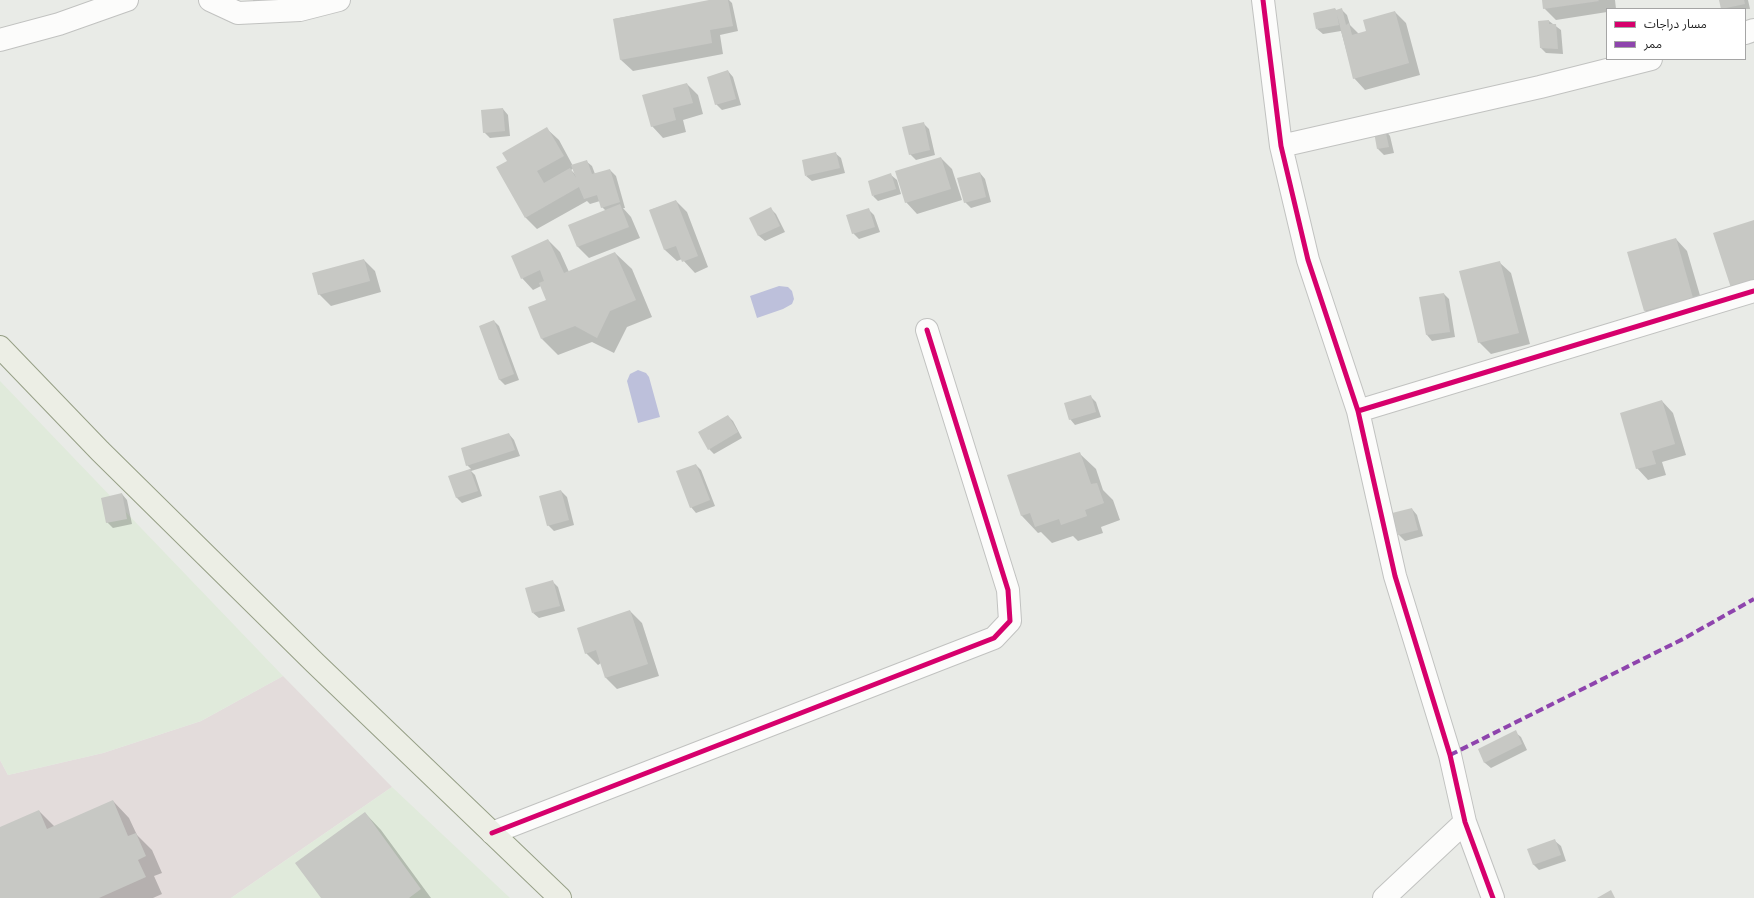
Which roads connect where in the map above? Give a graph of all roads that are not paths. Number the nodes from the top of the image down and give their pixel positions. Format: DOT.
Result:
graph roads {
  1 [pos="127,0"];
  2 [pos="210,0"];
  3 [pos="339,0"];
  4 [pos="1263,0"];
  5 [pos="0,40"];
  6 [pos="1647,60"];
  7 [pos="1281,146"];
  8 [pos="1754,291"];
  9 [pos="927,330"];
  10 [pos="0,347"];
  11 [pos="1358,410"];
  12 [pos="1465,822"];
  13 [pos="492,833"];
  14 [pos="560,898"];
  15 [pos="1384,898"];
  16 [pos="1493,898"];
  1 -- 5 [label="street"];
  2 -- 3 [label="street"];
  4 -- 7 [label="street"];
  6 -- 7 [label="street"];
  7 -- 11 [label="street"];
  8 -- 11 [label="street"];
  9 -- 13 [label="street"];
  10 -- 13 [label="main road"];
  11 -- 12 [label="street"];
  12 -- 15 [label="street"];
  12 -- 16 [label="street"];
  13 -- 14 [label="main road"];
}
